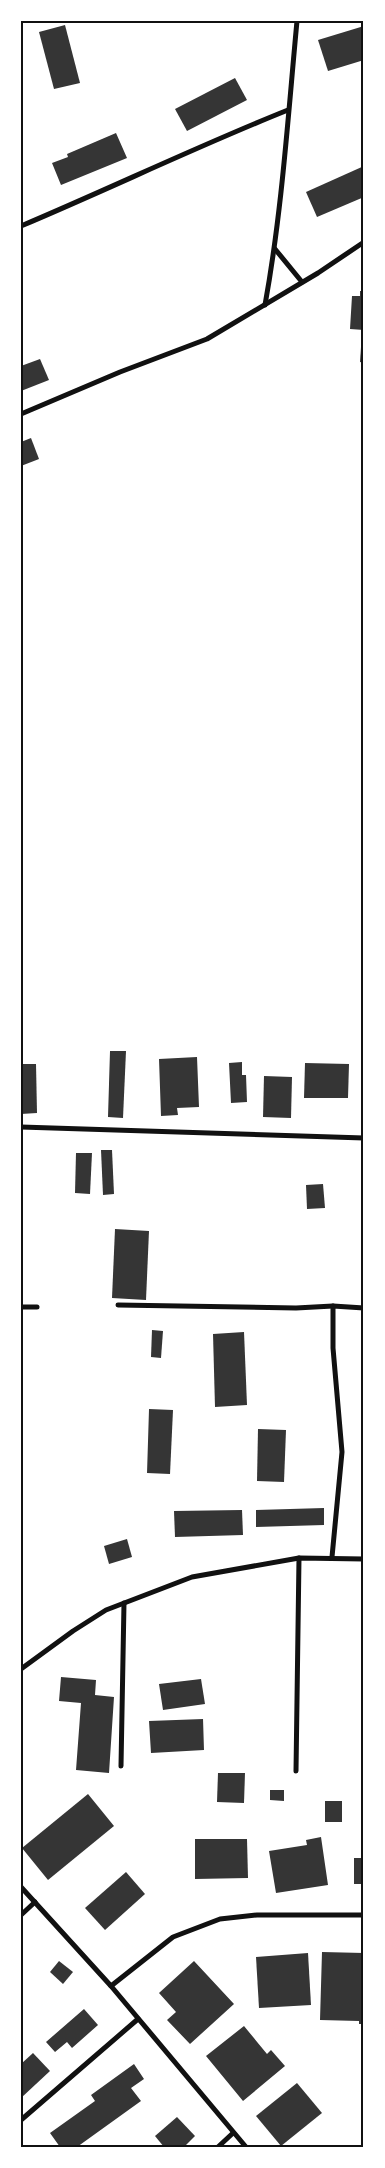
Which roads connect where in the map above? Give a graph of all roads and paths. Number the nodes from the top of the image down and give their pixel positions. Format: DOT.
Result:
graph roads {
  1 [pos="297,21"];
  2 [pos="288,110"];
  3 [pos="21,226"];
  4 [pos="364,242"];
  5 [pos="275,249"];
  6 [pos="302,282"];
  7 [pos="265,305"];
  8 [pos="21,414"];
  9 [pos="21,1127"];
  10 [pos="364,1138"];
  11 [pos="118,1304"];
  12 [pos="333,1306"];
  13 [pos="21,1307"];
  14 [pos="37,1307"];
  15 [pos="364,1308"];
  16 [pos="332,1557"];
  17 [pos="299,1558"];
  18 [pos="364,1559"];
  19 [pos="124,1603"];
  20 [pos="21,1669"];
  21 [pos="121,1766"];
  22 [pos="296,1771"];
  23 [pos="21,1887"];
  24 [pos="35,1902"];
  25 [pos="21,1915"];
  26 [pos="364,1915"];
  27 [pos="111,1986"];
  28 [pos="138,2019"];
  29 [pos="21,2120"];
  30 [pos="233,2133"];
  31 [pos="218,2147"];
  32 [pos="246,2147"];
  1 -- 2 [label="street"];
  2 -- 3 [label="street"];
  2 -- 5 [label="street"];
  4 -- 6 [label="street"];
  5 -- 6 [label="street"];
  5 -- 7 [label="street"];
  6 -- 7 [label="street"];
  7 -- 8 [label="street"];
  9 -- 10 [label="street"];
  11 -- 12 [label="street"];
  12 -- 15 [label="street"];
  12 -- 16 [label="street"];
  13 -- 14 [label="street"];
  16 -- 17 [label="street"];
  16 -- 18 [label="street"];
  17 -- 19 [label="street"];
  17 -- 22 [label="street"];
  19 -- 20 [label="street"];
  19 -- 21 [label="street"];
  23 -- 24 [label="street"];
  24 -- 25 [label="street"];
  24 -- 27 [label="street"];
  26 -- 27 [label="street"];
  27 -- 28 [label="street"];
  28 -- 29 [label="street"];
  28 -- 30 [label="street"];
  30 -- 31 [label="street"];
  30 -- 32 [label="street"];
}
